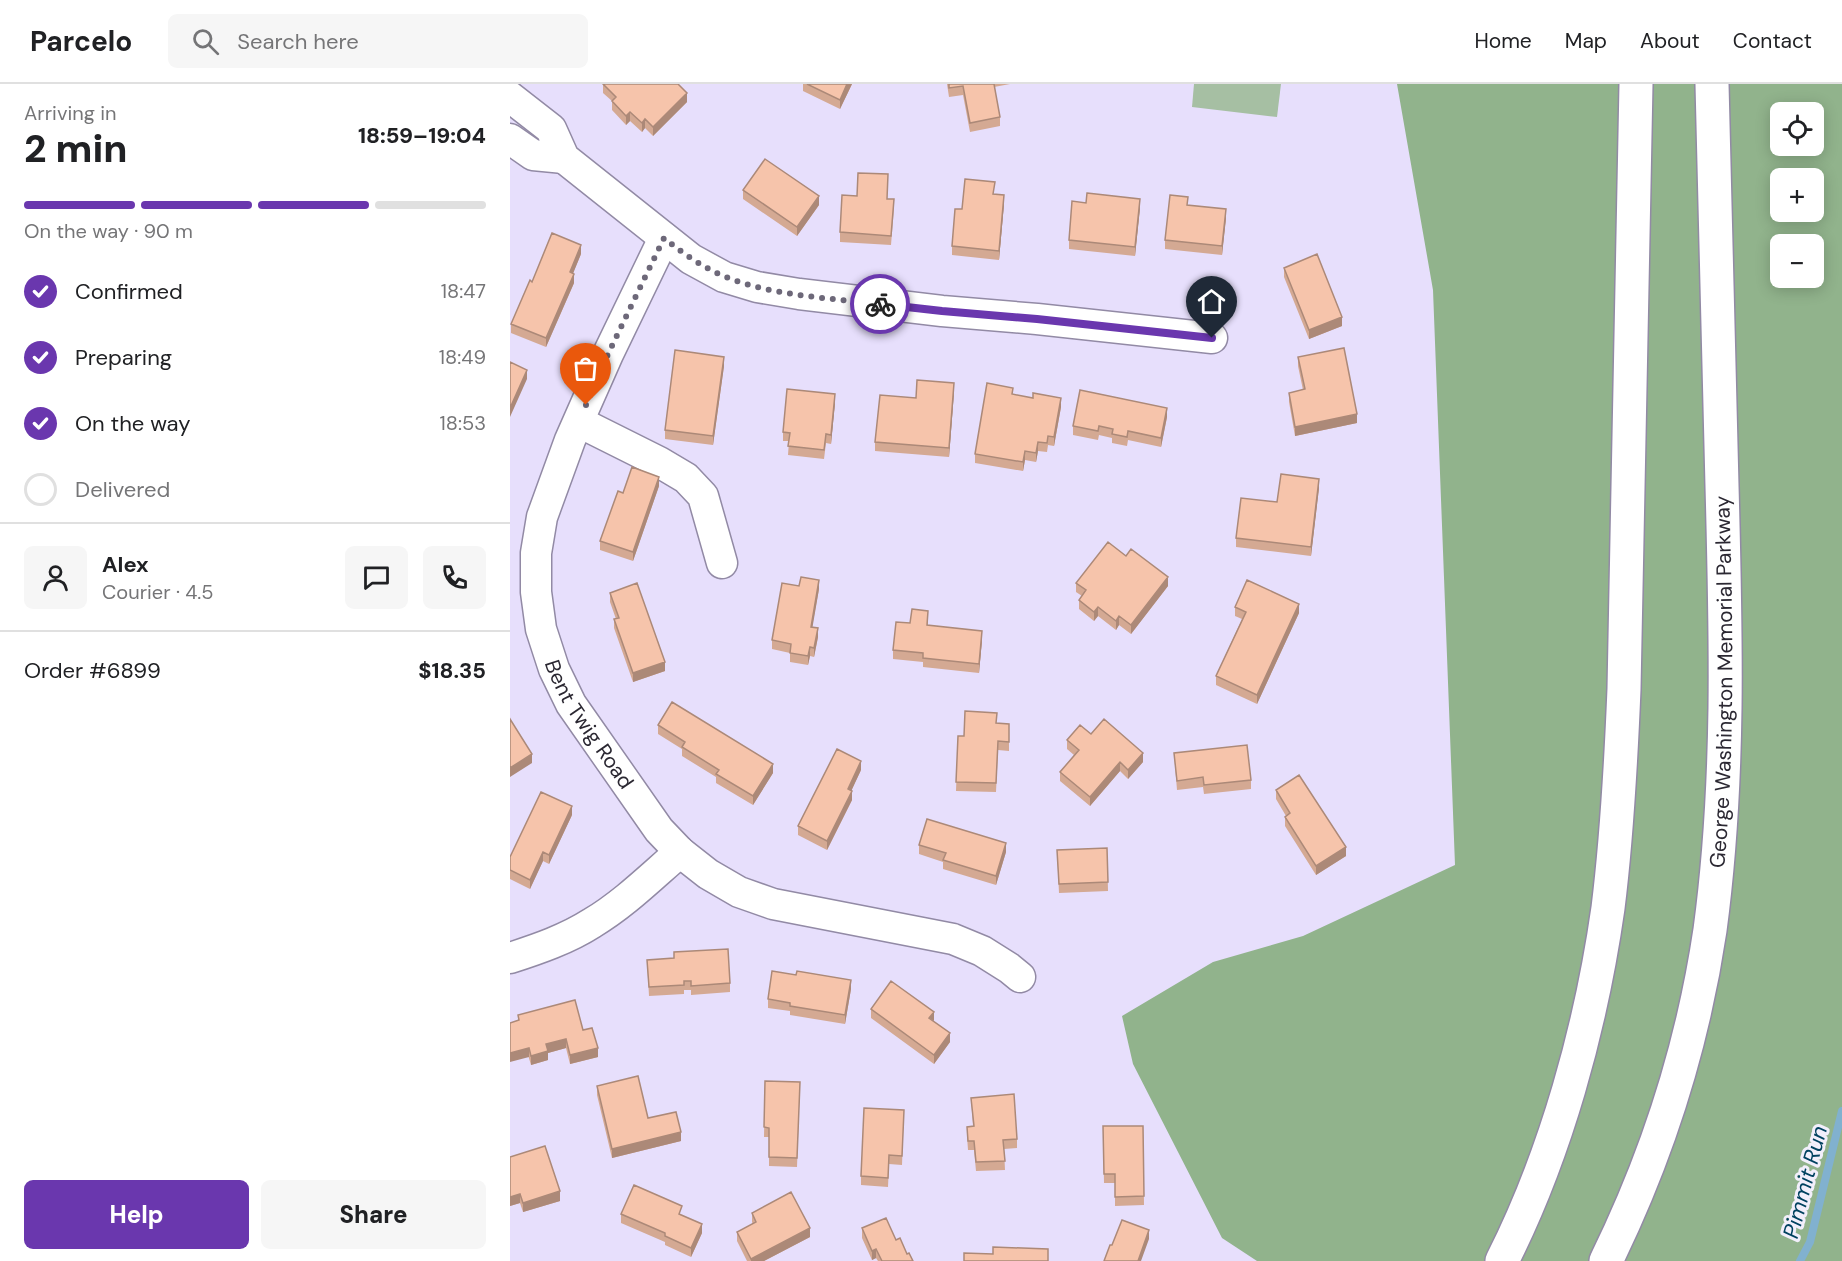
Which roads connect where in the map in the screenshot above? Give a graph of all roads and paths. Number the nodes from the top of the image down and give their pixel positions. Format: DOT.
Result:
graph roads {
  1 [pos="1636,84"];
  2 [pos="1712,84"];
  3 [pos="510,97"];
  4 [pos="510,139"];
  5 [pos="564,158"];
  6 [pos="664,238"];
  7 [pos="1212,338"];
  8 [pos="579,422"];
  9 [pos="722,563"];
  10 [pos="680,852"];
  11 [pos="510,958"];
  12 [pos="1020,977"];
  13 [pos="1502,1261"];
  14 [pos="1606,1261"];
  1 -- 13 [label="highway"];
  2 -- 14 [label="highway, George Washington Memorial Parkway"];
  3 -- 5 [label="street"];
  4 -- 5 [label="street"];
  5 -- 6 [label="street"];
  6 -- 7 [label="street"];
  6 -- 8 [label="street, Bent Twig Road"];
  8 -- 9 [label="street"];
  8 -- 10 [label="street, Bent Twig Road"];
  10 -- 11 [label="street"];
  10 -- 12 [label="street, Bent Twig Road"];
}
